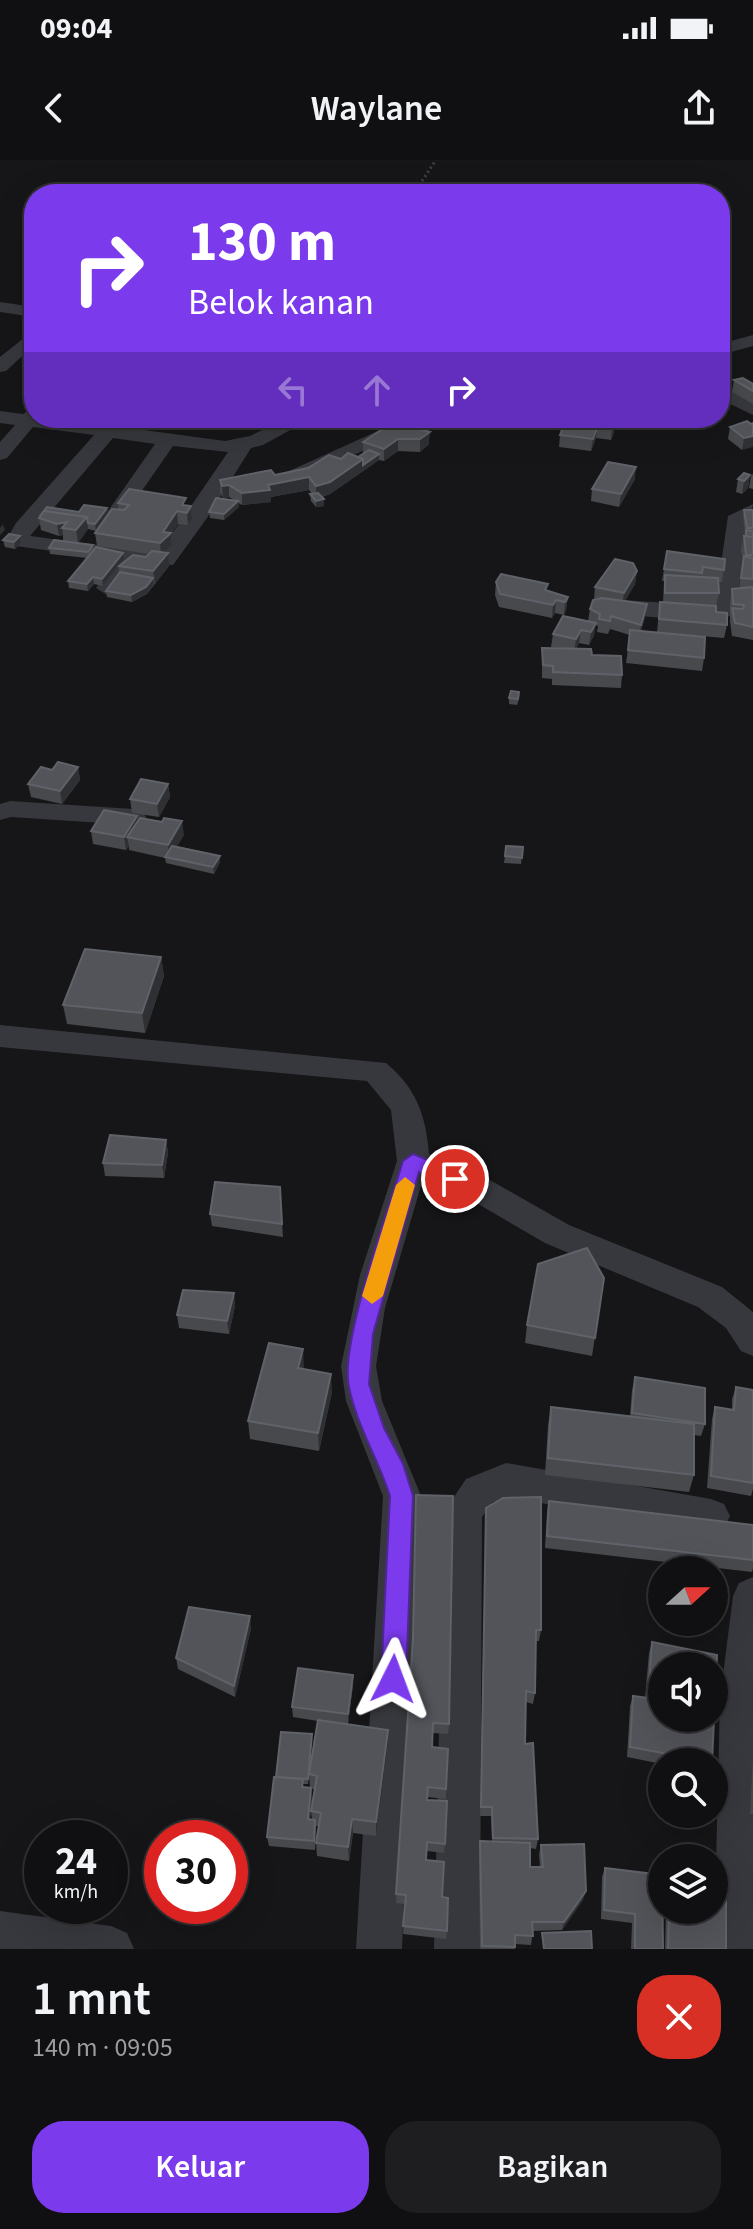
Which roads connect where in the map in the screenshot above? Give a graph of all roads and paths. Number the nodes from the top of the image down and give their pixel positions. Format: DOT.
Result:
graph roads {
  1 [pos="436,160"];
  2 [pos="422,181"];
  3 [pos="0,307"];
  4 [pos="24,311"];
  5 [pos="753,340"];
  6 [pos="24,344"];
  7 [pos="730,347"];
  8 [pos="0,367"];
  9 [pos="753,383"];
  10 [pos="730,389"];
  11 [pos="730,401"];
  12 [pos="0,417"];
  13 [pos="24,417"];
  14 [pos="750,419"];
  15 [pos="24,426"];
  16 [pos="111,428"];
  17 [pos="126,428"];
  18 [pos="281,428"];
  19 [pos="399,428"];
  20 [pos="168,439"];
  21 [pos="242,446"];
  22 [pos="0,454"];
  23 [pos="280,475"];
  24 [pos="250,479"];
  25 [pos="219,483"];
  26 [pos="753,510"];
  27 [pos="91,548"];
  28 [pos="131,555"];
  29 [pos="107,588"];
  30 [pos="593,605"];
  31 [pos="3,808"];
  32 [pos="133,817"];
  33 [pos="0,1036"];
  34 [pos="413,1161"];
  35 [pos="753,1341"];
  36 [pos="711,1516"];
  37 [pos="753,1596"];
  38 [pos="0,1933"];
  39 [pos="111,1949"];
  40 [pos="379,1949"];
  41 [pos="457,1949"];
  42 [pos="737,1949"];
  1 -- 2 [label="path"];
  3 -- 4 [label="street"];
  5 -- 7 [label="street"];
  6 -- 8 [label="street"];
  9 -- 10 [label="street"];
  11 -- 14 [label="street"];
  12 -- 13 [label="street"];
  15 -- 22 [label="street"];
  16 -- 27 [label="street"];
  17 -- 20 [label="street"];
  18 -- 21 [label="street"];
  19 -- 23 [label="street"];
  20 -- 21 [label="street"];
  20 -- 27 [label="street"];
  21 -- 25 [label="street"];
  24 -- 25 [label="street"];
  25 -- 28 [label="street"];
  26 -- 30 [label="street"];
  27 -- 28 [label="street"];
  28 -- 29 [label="street"];
  31 -- 32 [label="street"];
  33 -- 34 [label="street"];
  34 -- 35 [label="street"];
  34 -- 40 [label="street"];
  36 -- 41 [label="street"];
  37 -- 42 [label="street"];
  38 -- 39 [label="street"];
}
